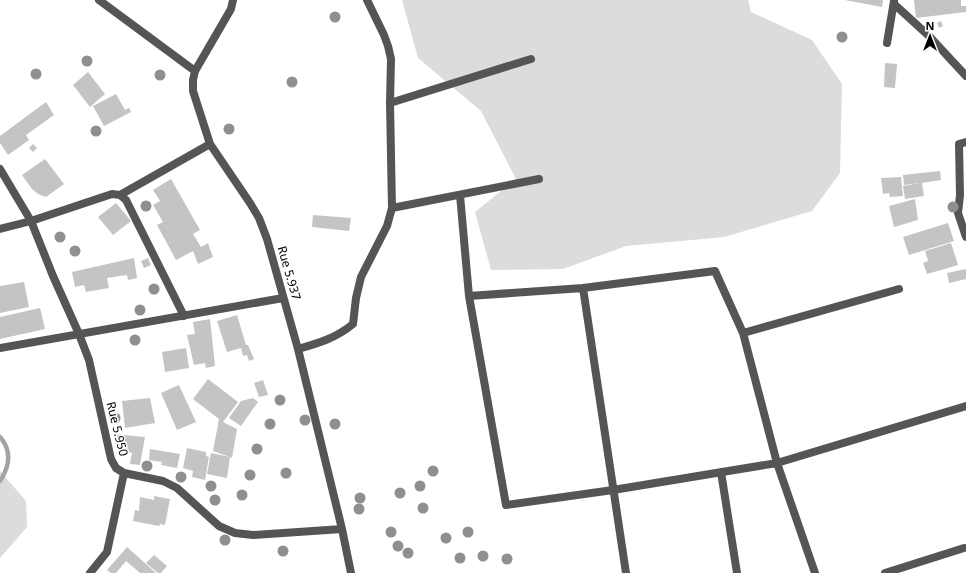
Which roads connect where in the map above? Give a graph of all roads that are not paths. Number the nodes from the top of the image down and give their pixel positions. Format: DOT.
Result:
graph roads {
  1 [pos="99,0"];
  2 [pos="233,0"];
  3 [pos="366,0"];
  4 [pos="894,2"];
  5 [pos="887,43"];
  6 [pos="530,59"];
  7 [pos="195,71"];
  8 [pos="966,76"];
  9 [pos="390,103"];
  10 [pos="966,142"];
  11 [pos="210,144"];
  12 [pos="0,169"];
  13 [pos="539,179"];
  14 [pos="120,195"];
  15 [pos="460,195"];
  16 [pos="392,208"];
  17 [pos="31,220"];
  18 [pos="0,229"];
  19 [pos="966,237"];
  20 [pos="583,288"];
  21 [pos="899,289"];
  22 [pos="469,296"];
  23 [pos="283,298"];
  24 [pos="184,316"];
  25 [pos="743,332"];
  26 [pos="79,334"];
  27 [pos="0,348"];
  28 [pos="298,349"];
  29 [pos="966,406"];
  30 [pos="777,463"];
  31 [pos="721,472"];
  32 [pos="124,473"];
  33 [pos="613,490"];
  34 [pos="342,530"];
  35 [pos="964,548"];
  36 [pos="90,573"];
  37 [pos="351,573"];
  38 [pos="626,573"];
  39 [pos="738,573"];
  40 [pos="815,573"];
  41 [pos="885,573"];
  1 -- 7 [label="street"];
  2 -- 7 [label="street, Rue 5.937"];
  3 -- 9 [label="street"];
  4 -- 5 [label="street"];
  4 -- 8 [label="street"];
  6 -- 9 [label="street"];
  7 -- 11 [label="street, Rue 5.937"];
  9 -- 16 [label="street"];
  10 -- 19 [label="street"];
  11 -- 14 [label="street"];
  11 -- 23 [label="street, Rue 5.937"];
  12 -- 17 [label="street, Rue 5.950"];
  13 -- 15 [label="street"];
  14 -- 17 [label="street"];
  14 -- 24 [label="street"];
  15 -- 16 [label="street"];
  15 -- 22 [label="street"];
  16 -- 28 [label="street"];
  17 -- 18 [label="street"];
  17 -- 26 [label="street, Rue 5.950"];
  20 -- 22 [label="street"];
  20 -- 25 [label="street"];
  20 -- 33 [label="street"];
  21 -- 25 [label="street"];
  22 -- 33 [label="street"];
  23 -- 24 [label="street"];
  23 -- 28 [label="street, Rue 5.937"];
  24 -- 26 [label="street"];
  25 -- 30 [label="street"];
  26 -- 27 [label="street"];
  26 -- 32 [label="street, Rue 5.950"];
  28 -- 34 [label="street, Rue 5.937"];
  29 -- 30 [label="street"];
  30 -- 31 [label="street"];
  30 -- 40 [label="street"];
  31 -- 33 [label="street"];
  31 -- 39 [label="street"];
  32 -- 34 [label="street, Rue 5.950"];
  32 -- 36 [label="street"];
  33 -- 38 [label="street"];
  34 -- 37 [label="street, Rue 5.937"];
  35 -- 41 [label="street"];
}
